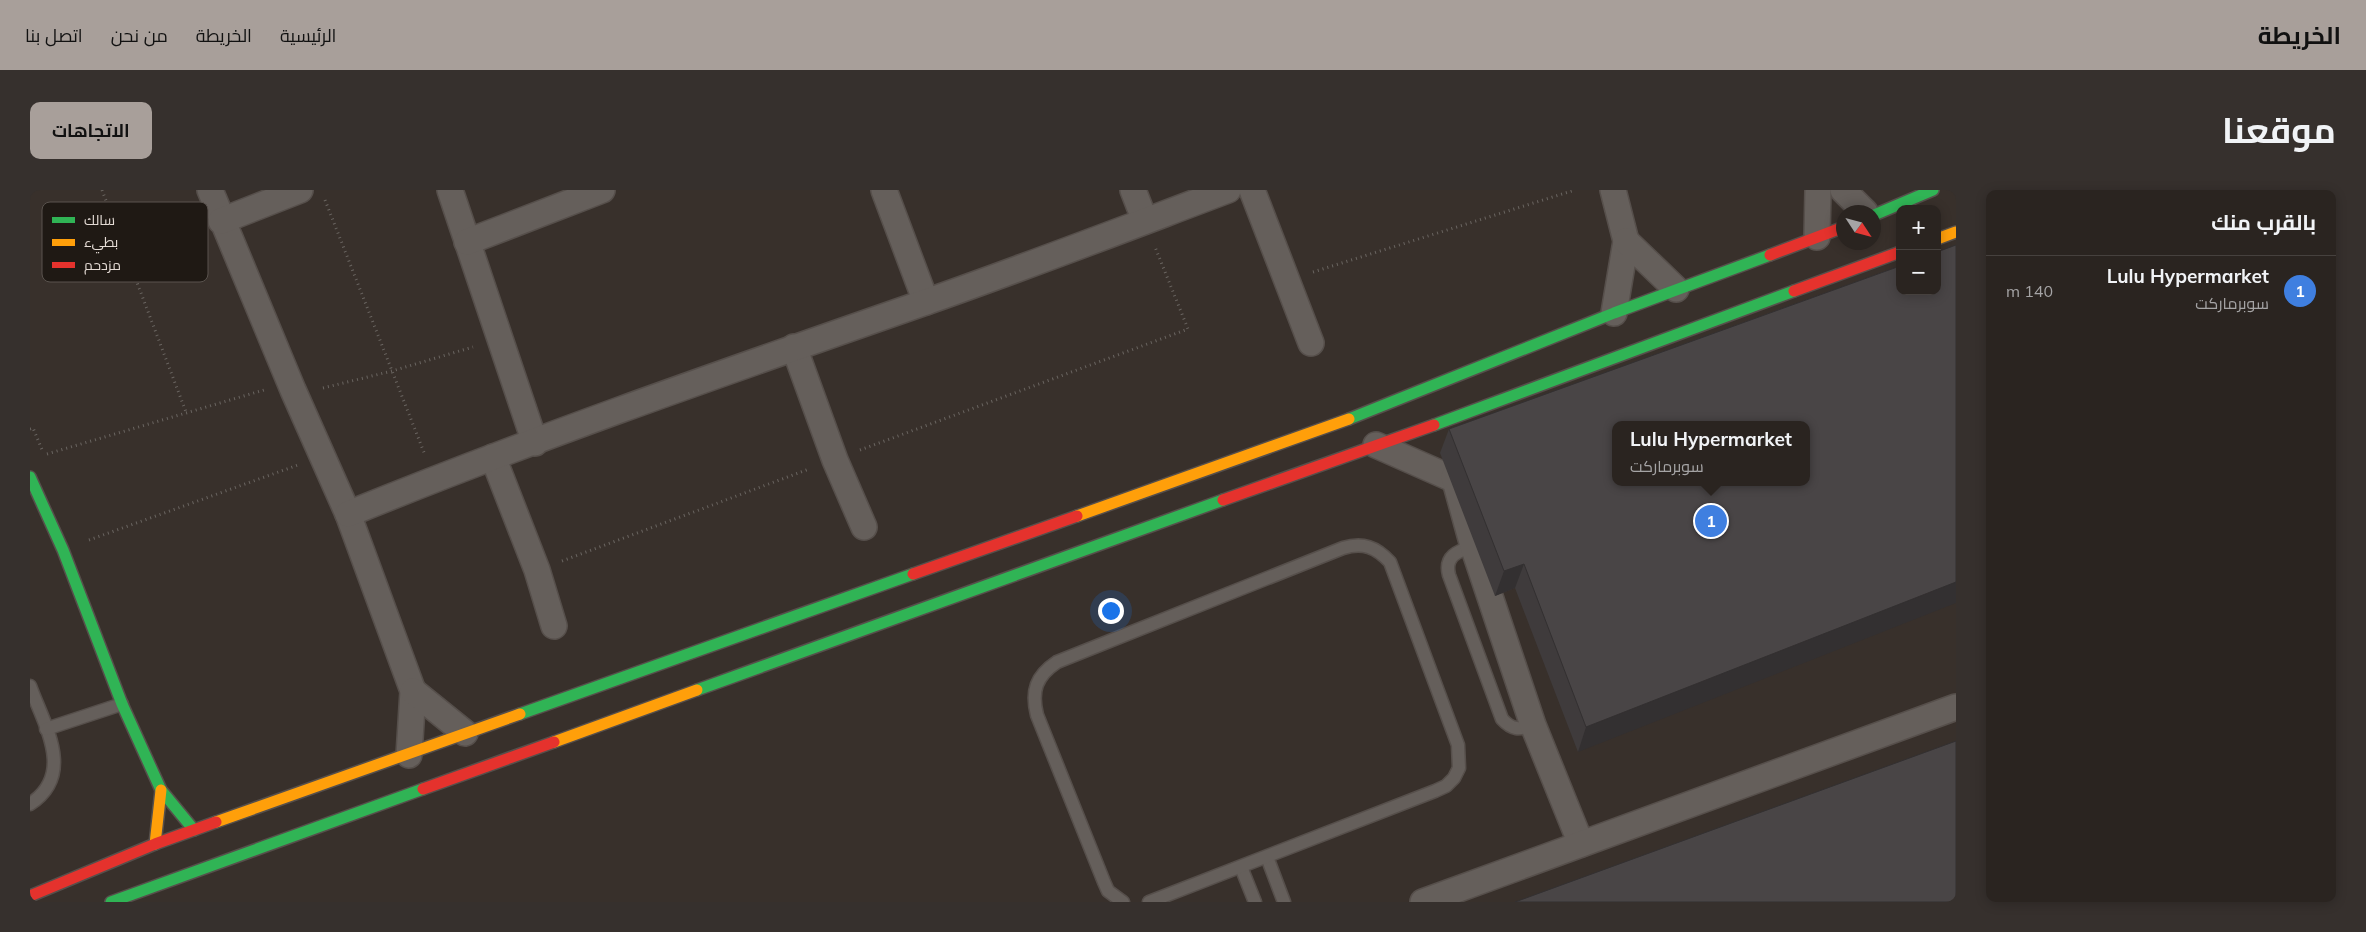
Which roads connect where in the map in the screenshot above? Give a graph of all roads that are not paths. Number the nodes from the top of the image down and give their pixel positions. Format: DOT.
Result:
graph roads {
  1 [pos="210,190"];
  2 [pos="300,190"];
  3 [pos="450,190"];
  4 [pos="602,190"];
  5 [pos="884,190"];
  6 [pos="1133,190"];
  7 [pos="1228,190"];
  8 [pos="1252,190"];
  9 [pos="1613,190"];
  10 [pos="1818,190"];
  11 [pos="1843,190"];
  12 [pos="1933,190"];
  13 [pos="1858,205"];
  14 [pos="1881,211"];
  15 [pos="221,221"];
  16 [pos="1145,221"];
  17 [pos="1836,229"];
  18 [pos="1956,232"];
  19 [pos="1817,237"];
  20 [pos="1941,238"];
  21 [pos="1626,241"];
  22 [pos="467,242"];
  23 [pos="1896,253"];
  24 [pos="1676,289"];
  25 [pos="926,302"];
  26 [pos="1614,313"];
  27 [pos="1311,343"];
  28 [pos="794,347"];
  29 [pos="1482,409"];
  30 [pos="1474,432"];
  31 [pos="535,442"];
  32 [pos="1376,445"];
  33 [pos="1464,456"];
  34 [pos="493,457"];
  35 [pos="30,477"];
  36 [pos="1453,479"];
  37 [pos="348,514"];
  38 [pos="864,527"];
  39 [pos="554,626"];
  40 [pos="30,686"];
  41 [pos="412,691"];
  42 [pos="122,704"];
  43 [pos="1956,707"];
  44 [pos="46,730"];
  45 [pos="465,733"];
  46 [pos="409,755"];
  47 [pos="161,790"];
  48 [pos="30,804"];
  49 [pos="194,830"];
  50 [pos="155,844"];
  51 [pos="1581,844"];
  52 [pos="1267,857"];
  53 [pos="1241,867"];
  54 [pos="30,896"];
  55 [pos="111,902"];
  56 [pos="1123,902"];
  57 [pos="1149,902"];
  58 [pos="1255,902"];
  59 [pos="1284,902"];
  60 [pos="1423,902"];
  1 -- 15 [label="street"];
  2 -- 15 [label="street"];
  3 -- 22 [label="street"];
  4 -- 22 [label="street"];
  5 -- 25 [label="street"];
  6 -- 16 [label="street"];
  7 -- 16 [label="street"];
  8 -- 27 [label="street"];
  9 -- 21 [label="street"];
  10 -- 19 [label="street"];
  11 -- 13 [label="street"];
  12 -- 14 [label="street"];
  15 -- 37 [label="street"];
  16 -- 25 [label="street"];
  17 -- 19 [label="street"];
  18 -- 20 [label="street"];
  19 -- 24 [label="street"];
  21 -- 24 [label="street"];
  21 -- 26 [label="street"];
  22 -- 31 [label="street"];
  23 -- 29 [label="street"];
  24 -- 26 [label="street"];
  25 -- 28 [label="street"];
  26 -- 45 [label="street"];
  28 -- 31 [label="street"];
  28 -- 38 [label="street"];
  29 -- 30 [label="street"];
  29 -- 32 [label="street"];
  31 -- 34 [label="street"];
  32 -- 36 [label="street"];
  32 -- 55 [label="street"];
  33 -- 36 [label="street"];
  34 -- 37 [label="street"];
  34 -- 39 [label="street"];
  35 -- 42 [label="street"];
  36 -- 51 [label="street"];
  37 -- 41 [label="street"];
  40 -- 44 [label="lane"];
  41 -- 45 [label="street"];
  41 -- 46 [label="street"];
  42 -- 44 [label="lane"];
  42 -- 47 [label="street"];
  43 -- 51 [label="street"];
  44 -- 48 [label="lane"];
  45 -- 46 [label="street"];
  46 -- 49 [label="street"];
  47 -- 49 [label="street"];
  47 -- 50 [label="street"];
  49 -- 50 [label="street"];
  50 -- 54 [label="street"];
  51 -- 60 [label="street"];
  52 -- 53 [label="lane"];
  52 -- 56 [label="lane"];
  52 -- 59 [label="lane"];
  53 -- 57 [label="lane"];
  53 -- 58 [label="lane"];
}
